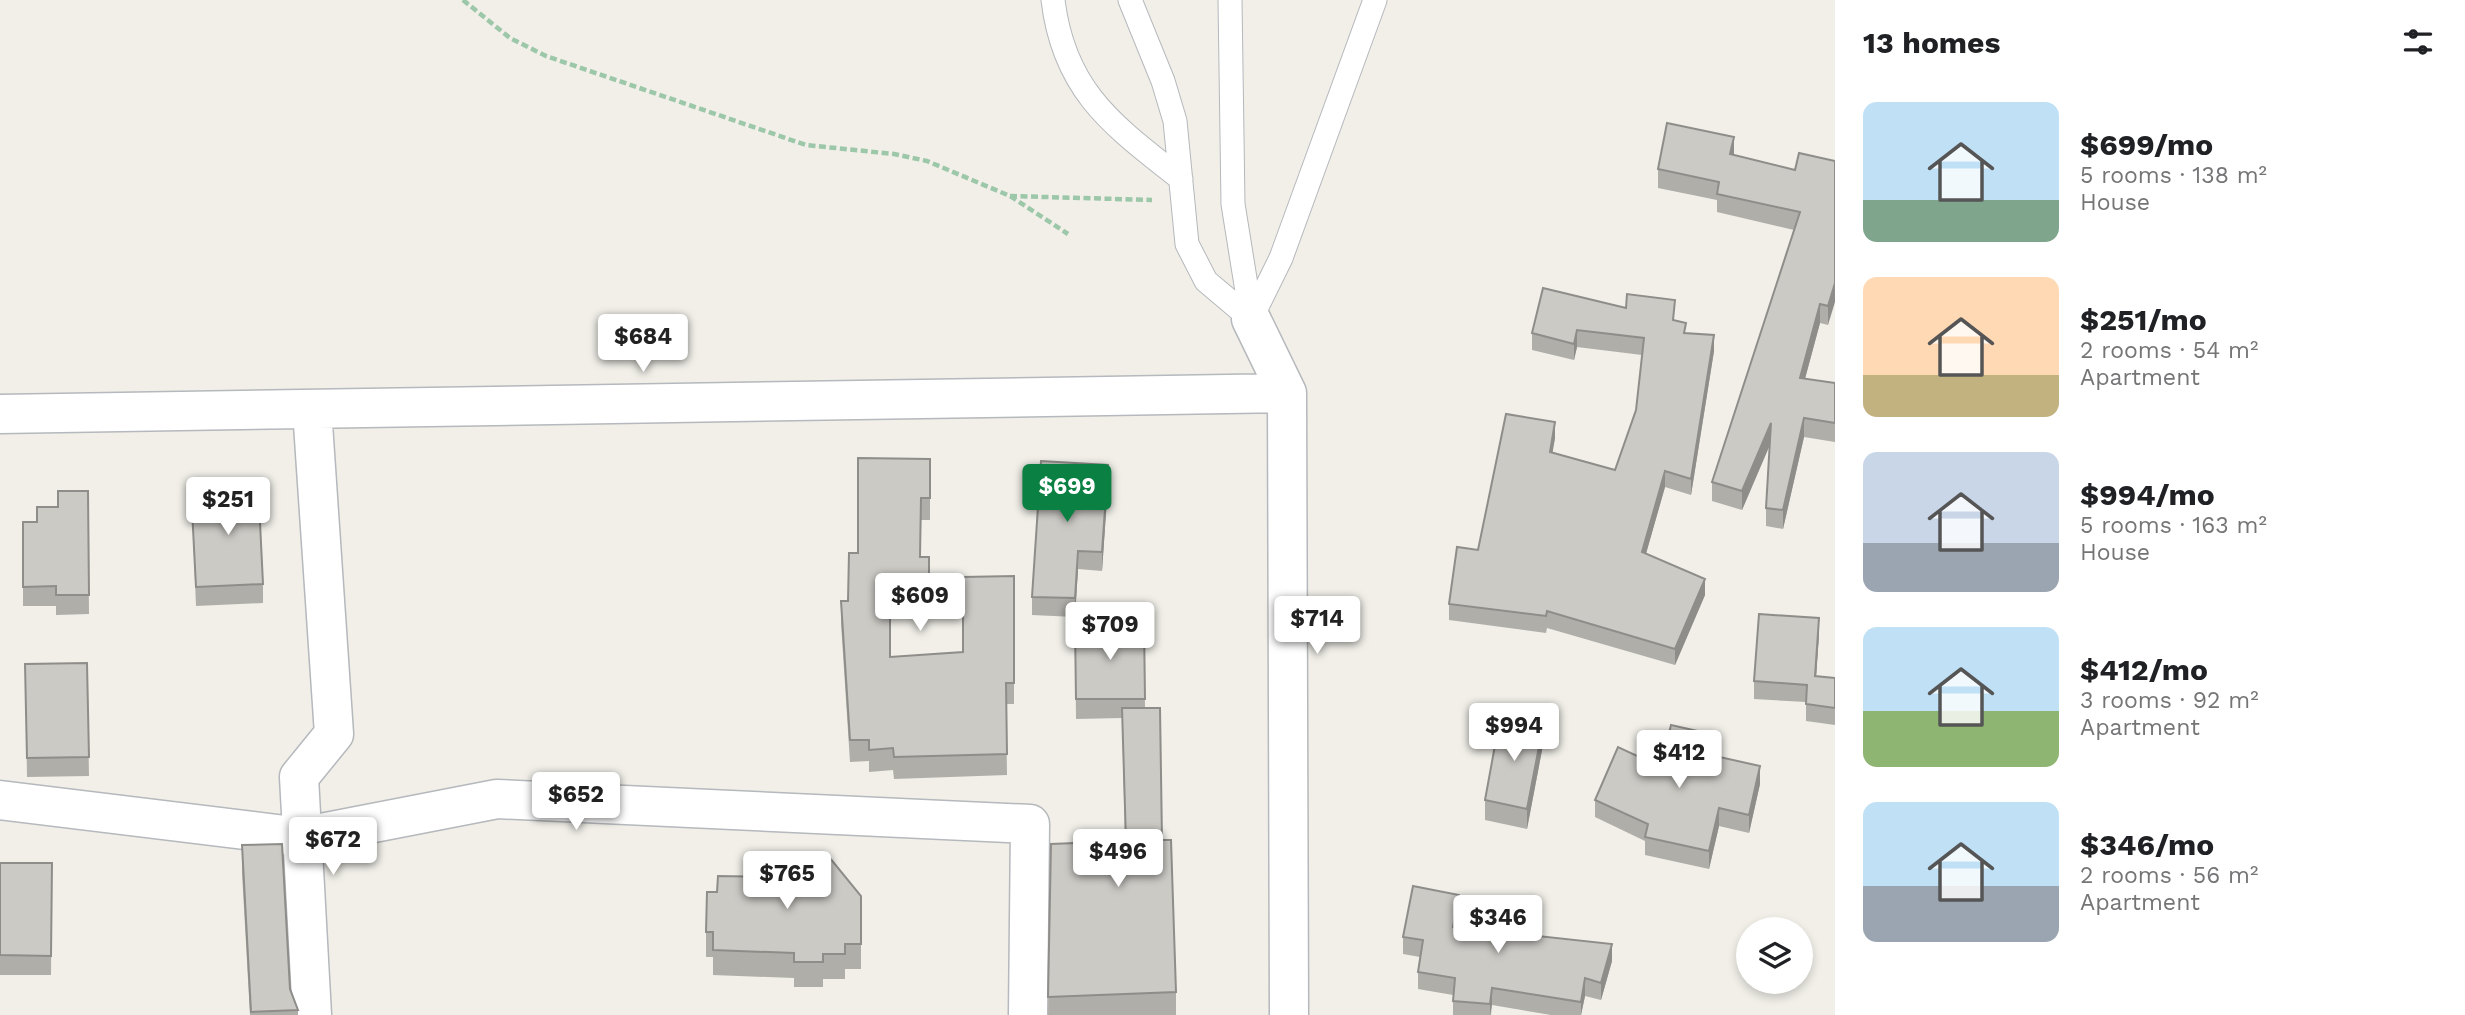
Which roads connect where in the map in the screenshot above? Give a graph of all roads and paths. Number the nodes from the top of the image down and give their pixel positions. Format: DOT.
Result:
graph roads {
  1 [pos="463,0"];
  2 [pos="1053,0"];
  3 [pos="1130,0"];
  4 [pos="1230,0"];
  5 [pos="1375,0"];
  6 [pos="1182,190"];
  7 [pos="1010,196"];
  8 [pos="1068,234"];
  9 [pos="1251,319"];
  10 [pos="1287,393"];
  11 [pos="312,409"];
  12 [pos="0,414"];
  13 [pos="0,800"];
  14 [pos="301,837"];
  15 [pos="312,1015"];
  16 [pos="1028,1015"];
  17 [pos="1289,1015"];
  1 -- 7 [label="path"];
  2 -- 6 [label="lane"];
  3 -- 6 [label="lane"];
  4 -- 9 [label="lane"];
  5 -- 9 [label="lane"];
  6 -- 7 [label="path"];
  6 -- 9 [label="lane"];
  7 -- 8 [label="path"];
  9 -- 10 [label="street"];
  10 -- 11 [label="street"];
  10 -- 17 [label="street"];
  11 -- 12 [label="street"];
  11 -- 14 [label="street"];
  13 -- 14 [label="street"];
  14 -- 15 [label="street"];
  14 -- 16 [label="street"];
}
